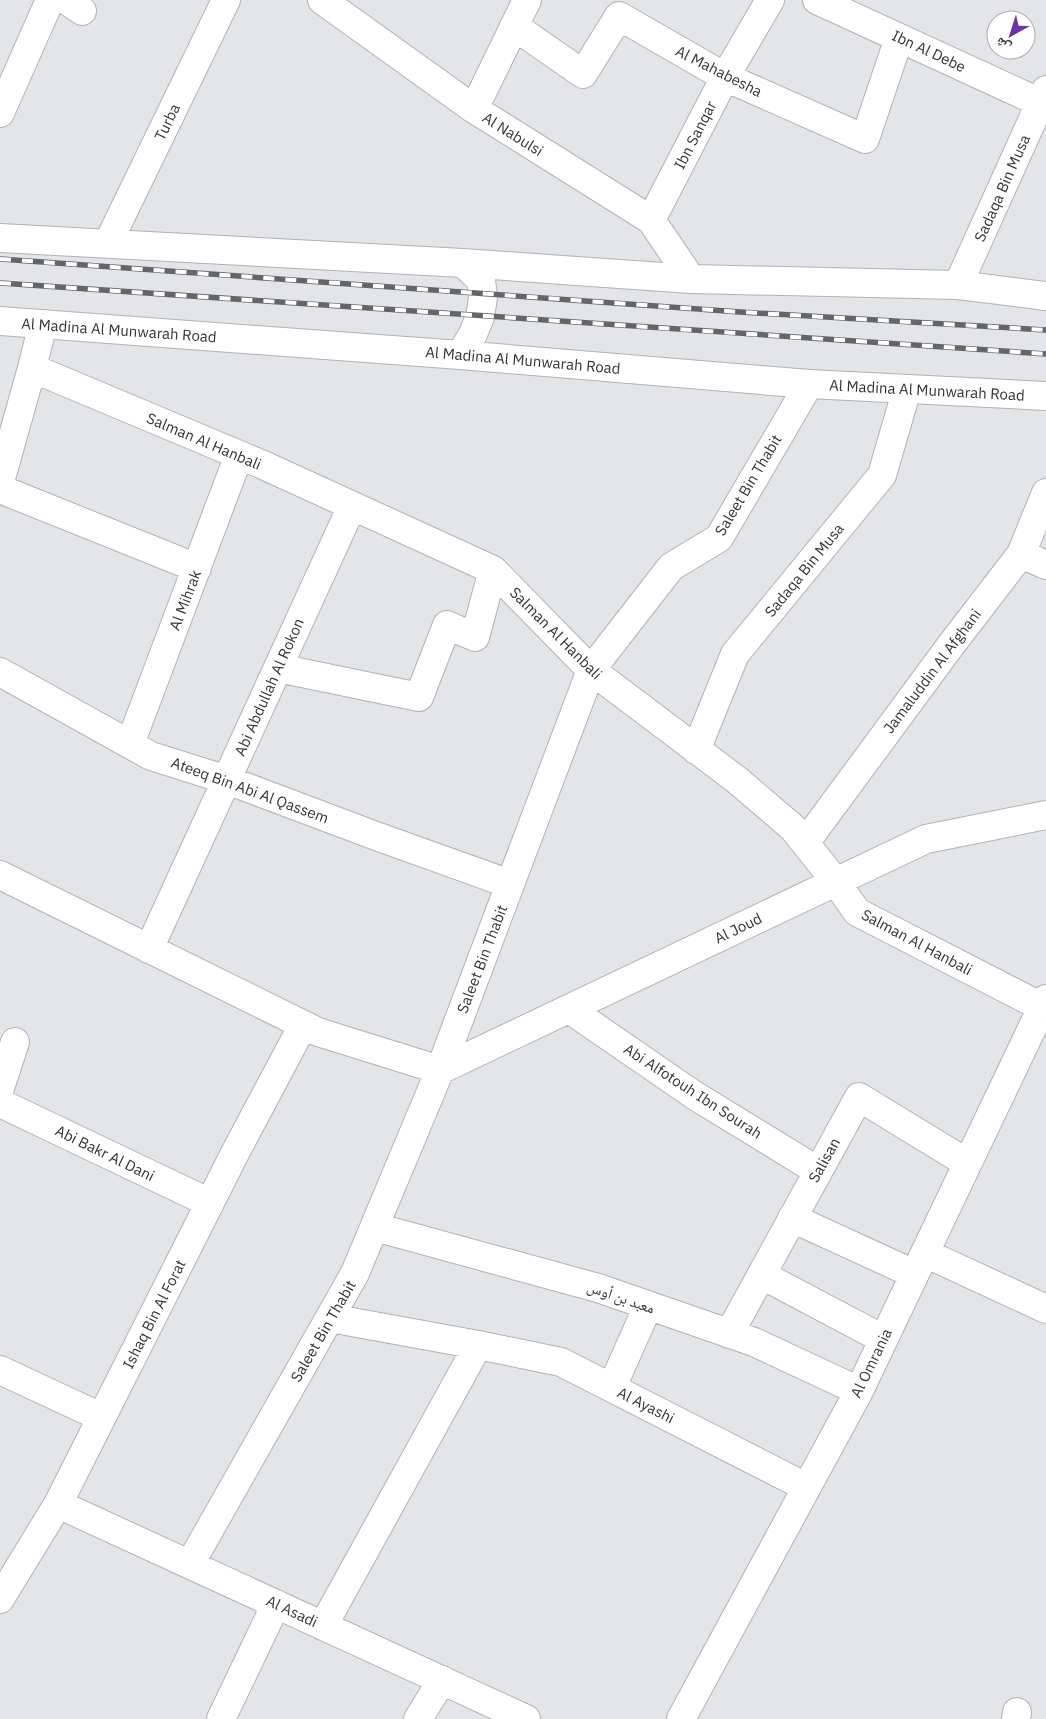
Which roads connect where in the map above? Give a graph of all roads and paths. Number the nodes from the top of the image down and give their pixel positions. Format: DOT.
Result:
graph roads {
  1 [pos="50,0"];
  2 [pos="226,0"];
  3 [pos="322,0"];
  4 [pos="527,0"];
  5 [pos="770,0"];
  6 [pos="817,0"];
  7 [pos="514,26"];
  8 [pos="899,38"];
  9 [pos="725,77"];
  10 [pos="1043,96"];
  11 [pos="474,109"];
  12 [pos="0,113"];
  13 [pos="651,220"];
  14 [pos="0,238"];
  15 [pos="108,244"];
  16 [pos="463,263"];
  17 [pos="691,279"];
  18 [pos="958,285"];
  19 [pos="1046,296"];
  20 [pos="0,321"];
  21 [pos="43,324"];
  22 [pos="460,355"];
  23 [pos="32,368"];
  24 [pos="809,384"];
  25 [pos="907,389"];
  26 [pos="1046,396"];
  27 [pos="240,455"];
  28 [pos="0,482"];
  29 [pos="0,489"];
  30 [pos="1046,493"];
  31 [pos="352,506"];
  32 [pos="1021,554"];
  33 [pos="1046,565"];
  34 [pos="197,568"];
  35 [pos="493,570"];
  36 [pos="278,668"];
  37 [pos="591,670"];
  38 [pos="0,672"];
  39 [pos="130,744"];
  40 [pos="696,750"];
  41 [pos="227,780"];
  42 [pos="1046,815"];
  43 [pos="805,843"];
  44 [pos="0,876"];
  45 [pos="836,882"];
  46 [pos="510,884"];
  47 [pos="149,949"];
  48 [pos="1044,1003"];
  49 [pos="569,1009"];
  50 [pos="303,1025"];
  51 [pos="15,1042"];
  52 [pos="440,1070"];
  53 [pos="2,1075"];
  54 [pos="0,1102"];
  55 [pos="967,1163"];
  56 [pos="818,1171"];
  57 [pos="210,1203"];
  58 [pos="792,1218"];
  59 [pos="375,1227"];
  60 [pos="919,1264"];
  61 [pos="762,1275"];
  62 [pos="648,1306"];
  63 [pos="1046,1309"];
  64 [pos="330,1318"];
  65 [pos="729,1334"];
  66 [pos="883,1339"];
  67 [pos="478,1345"];
  68 [pos="0,1370"];
  69 [pos="612,1387"];
  70 [pos="859,1391"];
  71 [pos="101,1417"];
  72 [pos="806,1487"];
  73 [pos="58,1504"];
  74 [pos="190,1564"];
  75 [pos="0,1599"];
  76 [pos="276,1604"];
  77 [pos="324,1626"];
  78 [pos="442,1680"];
  79 [pos="221,1719"];
  80 [pos="418,1719"];
  81 [pos="526,1719"];
  82 [pos="680,1719"];
  1 -- 12 [label="street"];
  2 -- 15 [label="street, Turba"];
  3 -- 11 [label="street, Al Nabulsi"];
  4 -- 7 [label="street"];
  5 -- 9 [label="street, Ibn Sanqar"];
  6 -- 8 [label="street, Ibn Al Debe"];
  7 -- 9 [label="street, Al Mahabesha"];
  7 -- 11 [label="street"];
  8 -- 9 [label="street, Al Mahabesha"];
  8 -- 10 [label="street, Ibn Al Debe"];
  9 -- 13 [label="street, Ibn Sanqar"];
  10 -- 18 [label="street, Sadaqa Bin Musa"];
  11 -- 13 [label="street, Al Nabulsi"];
  13 -- 17 [label="street, Al Nabulsi"];
  14 -- 15 [label="street"];
  15 -- 16 [label="street"];
  16 -- 17 [label="street"];
  16 -- 22 [label="street"];
  17 -- 18 [label="street"];
  18 -- 19 [label="street"];
  20 -- 21 [label="street, Al Madina Al Munwarah Road"];
  21 -- 22 [label="street, Al Madina Al Munwarah Road"];
  21 -- 23 [label="street"];
  22 -- 24 [label="street, Al Madina Al Munwarah Road"];
  23 -- 27 [label="street, Salman Al Hanbali"];
  23 -- 28 [label="street"];
  24 -- 25 [label="street, Al Madina Al Munwarah Road"];
  24 -- 37 [label="street, Saleet Bin Thabit"];
  25 -- 26 [label="street, Al Madina Al Munwarah Road"];
  25 -- 40 [label="street, Sadaqa Bin Musa"];
  27 -- 31 [label="street, Salman Al Hanbali"];
  27 -- 34 [label="street, Al Mihrak"];
  29 -- 34 [label="street"];
  30 -- 32 [label="street, Jamaluddin Al Afghani"];
  31 -- 35 [label="street, Salman Al Hanbali"];
  31 -- 36 [label="street, Abi Abdullah Al Rokon"];
  32 -- 33 [label="street"];
  32 -- 43 [label="street, Jamaluddin Al Afghani"];
  34 -- 39 [label="street, Al Mihrak"];
  35 -- 36 [label="street"];
  35 -- 37 [label="street, Salman Al Hanbali"];
  36 -- 41 [label="street, Abi Abdullah Al Rokon"];
  37 -- 40 [label="street, Salman Al Hanbali"];
  37 -- 46 [label="street, Saleet Bin Thabit"];
  38 -- 39 [label="street, Ateeq Bin Abi Al Qassem"];
  39 -- 41 [label="street, Ateeq Bin Abi Al Qassem"];
  40 -- 43 [label="street, Salman Al Hanbali"];
  41 -- 46 [label="street, Ateeq Bin Abi Al Qassem"];
  41 -- 47 [label="street, Abi Abdullah Al Rokon"];
  42 -- 45 [label="street, Al Joud"];
  43 -- 45 [label="street, Salman Al Hanbali"];
  44 -- 47 [label="street"];
  45 -- 48 [label="street, Salman Al Hanbali"];
  45 -- 49 [label="street, Al Joud"];
  46 -- 52 [label="street, Saleet Bin Thabit"];
  47 -- 50 [label="street"];
  48 -- 55 [label="street, Al Omrania"];
  49 -- 52 [label="street, Al Joud"];
  49 -- 56 [label="street, Abi Alfotouh Ibn Sourah"];
  50 -- 52 [label="street"];
  50 -- 57 [label="street, Ishaq Bin Al Forat"];
  51 -- 53 [label="street"];
  52 -- 59 [label="street, Saleet Bin Thabit"];
  54 -- 57 [label="street, Abi Bakr Al Dani"];
  55 -- 56 [label="street, Salisan"];
  55 -- 60 [label="street, Al Omrania"];
  56 -- 58 [label="street, Salisan"];
  57 -- 71 [label="street, Ishaq Bin Al Forat"];
  58 -- 60 [label="street"];
  58 -- 61 [label="street, Salisan"];
  59 -- 62 [label="street, معبد بن أوس"];
  59 -- 64 [label="street, Saleet Bin Thabit"];
  60 -- 63 [label="street"];
  60 -- 66 [label="street, Al Omrania"];
  61 -- 65 [label="street, Salisan"];
  61 -- 66 [label="street"];
  62 -- 65 [label="street, معبد بن أوس"];
  62 -- 69 [label="street"];
  64 -- 67 [label="street, Al Ayashi"];
  64 -- 74 [label="street, Saleet Bin Thabit"];
  65 -- 70 [label="street, معبد بن أوس"];
  66 -- 70 [label="street, Al Omrania"];
  67 -- 69 [label="street, Al Ayashi"];
  67 -- 77 [label="street"];
  68 -- 71 [label="street"];
  69 -- 72 [label="street, Al Ayashi"];
  70 -- 72 [label="street, Al Omrania"];
  71 -- 73 [label="street, Ishaq Bin Al Forat"];
  72 -- 82 [label="street, Al Omrania"];
  73 -- 74 [label="street, Al Asadi"];
  73 -- 75 [label="street, Ishaq Bin Al Forat"];
  74 -- 76 [label="street, Al Asadi"];
  76 -- 77 [label="street, Al Asadi"];
  76 -- 79 [label="street"];
  77 -- 78 [label="street, Al Asadi"];
  78 -- 80 [label="street"];
  78 -- 81 [label="street, Al Asadi"];
}
